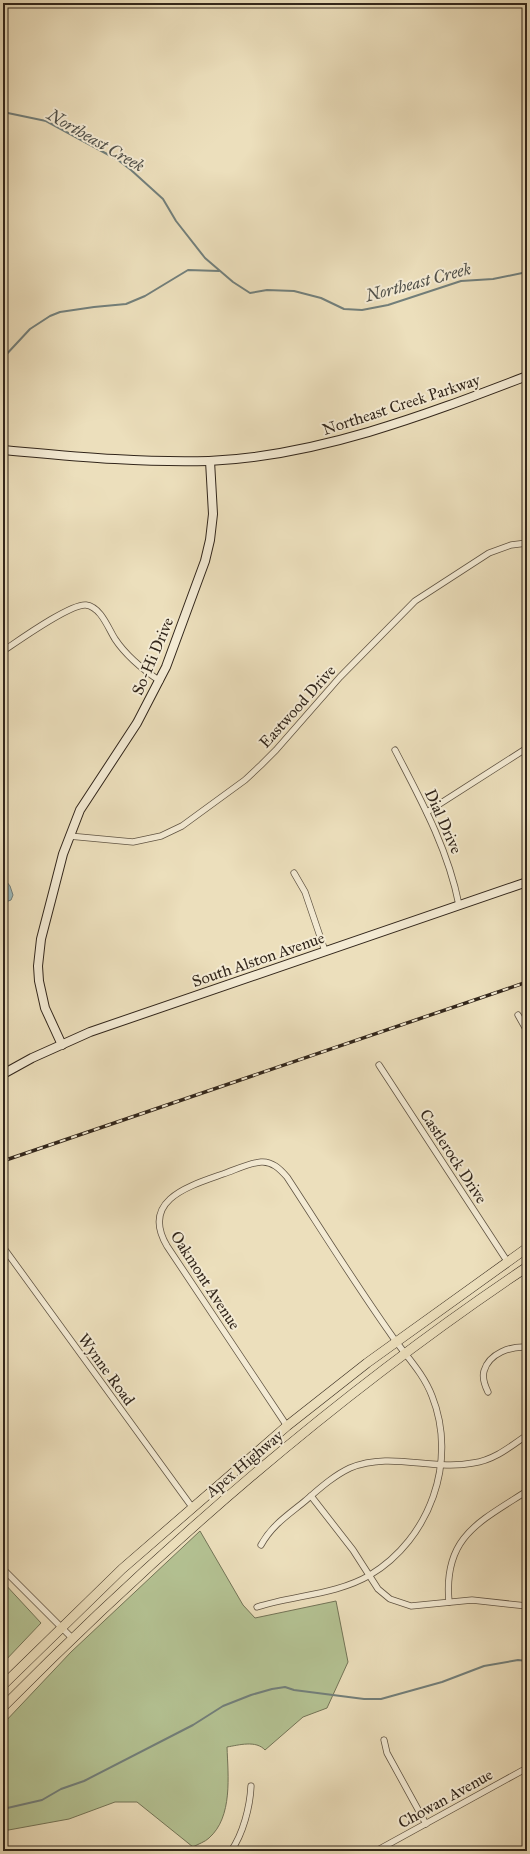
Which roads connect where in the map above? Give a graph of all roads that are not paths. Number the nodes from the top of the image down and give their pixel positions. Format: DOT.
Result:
graph roads {
  1 [pos="527,376"];
  2 [pos="3,450"];
  3 [pos="210,460"];
  4 [pos="527,543"];
  5 [pos="3,651"];
  6 [pos="160,681"];
  7 [pos="527,748"];
  8 [pos="395,750"];
  9 [pos="427,812"];
  10 [pos="69,836"];
  11 [pos="294,873"];
  12 [pos="527,882"];
  13 [pos="460,905"];
  14 [pos="326,951"];
  15 [pos="518,1015"];
  16 [pos="527,1031"];
  17 [pos="62,1045"];
  18 [pos="379,1065"];
  19 [pos="3,1074"];
  20 [pos="3,1247"];
  21 [pos="527,1248"];
  22 [pos="508,1261"];
  23 [pos="527,1266"];
  24 [pos="396,1342"];
  25 [pos="527,1347"];
  26 [pos="405,1353"];
  27 [pos="488,1392"];
  28 [pos="287,1426"];
  29 [pos="527,1436"];
  30 [pos="442,1464"];
  31 [pos="527,1490"];
  32 [pos="311,1496"];
  33 [pos="192,1507"];
  34 [pos="261,1545"];
  35 [pos="3,1569"];
  36 [pos="369,1576"];
  37 [pos="449,1602"];
  38 [pos="257,1606"];
  39 [pos="527,1606"];
  40 [pos="61,1627"];
  41 [pos="72,1638"];
  42 [pos="3,1685"];
  43 [pos="3,1707"];
  44 [pos="384,1740"];
  45 [pos="527,1768"];
  46 [pos="251,1786"];
  47 [pos="426,1824"];
  48 [pos="231,1851"];
  49 [pos="376,1851"];
  1 -- 3 [label="street, Northeast Creek Parkway"];
  2 -- 3 [label="street"];
  3 -- 6 [label="street, So-Hi Drive"];
  4 -- 10 [label="street, Eastwood Drive"];
  5 -- 6 [label="street"];
  6 -- 10 [label="street, So-Hi Drive"];
  7 -- 9 [label="street"];
  8 -- 9 [label="street, Dial Drive"];
  9 -- 13 [label="street, Dial Drive"];
  10 -- 17 [label="street, So-Hi Drive"];
  11 -- 14 [label="street"];
  12 -- 13 [label="street, South Alston Avenue"];
  13 -- 14 [label="street, South Alston Avenue"];
  14 -- 17 [label="street, South Alston Avenue"];
  15 -- 16 [label="street"];
  17 -- 19 [label="street, South Alston Avenue"];
  18 -- 22 [label="street, Castlerock Drive"];
  20 -- 33 [label="street, Wynne Road"];
  21 -- 22 [label="main road, Apex Highway"];
  22 -- 24 [label="main road, Apex Highway"];
  23 -- 26 [label="main road, Apex Highway"];
  24 -- 26 [label="street, Oakmont Avenue"];
  24 -- 28 [label="main road, Apex Highway"];
  24 -- 28 [label="street, Oakmont Avenue"];
  25 -- 27 [label="street"];
  26 -- 30 [label="street, Oakmont Avenue"];
  26 -- 41 [label="main road, Apex Highway"];
  28 -- 33 [label="main road, Apex Highway"];
  29 -- 30 [label="street"];
  30 -- 32 [label="street"];
  30 -- 36 [label="street"];
  31 -- 37 [label="street"];
  32 -- 34 [label="street"];
  32 -- 36 [label="street"];
  33 -- 40 [label="main road, Apex Highway"];
  35 -- 40 [label="street"];
  36 -- 37 [label="street"];
  36 -- 38 [label="street"];
  37 -- 39 [label="street"];
  40 -- 41 [label="street"];
  40 -- 42 [label="main road, Apex Highway"];
  41 -- 43 [label="main road, Apex Highway"];
  44 -- 47 [label="street"];
  45 -- 47 [label="street, Chowan Avenue"];
  46 -- 48 [label="street"];
  47 -- 49 [label="street, Chowan Avenue"];
}
